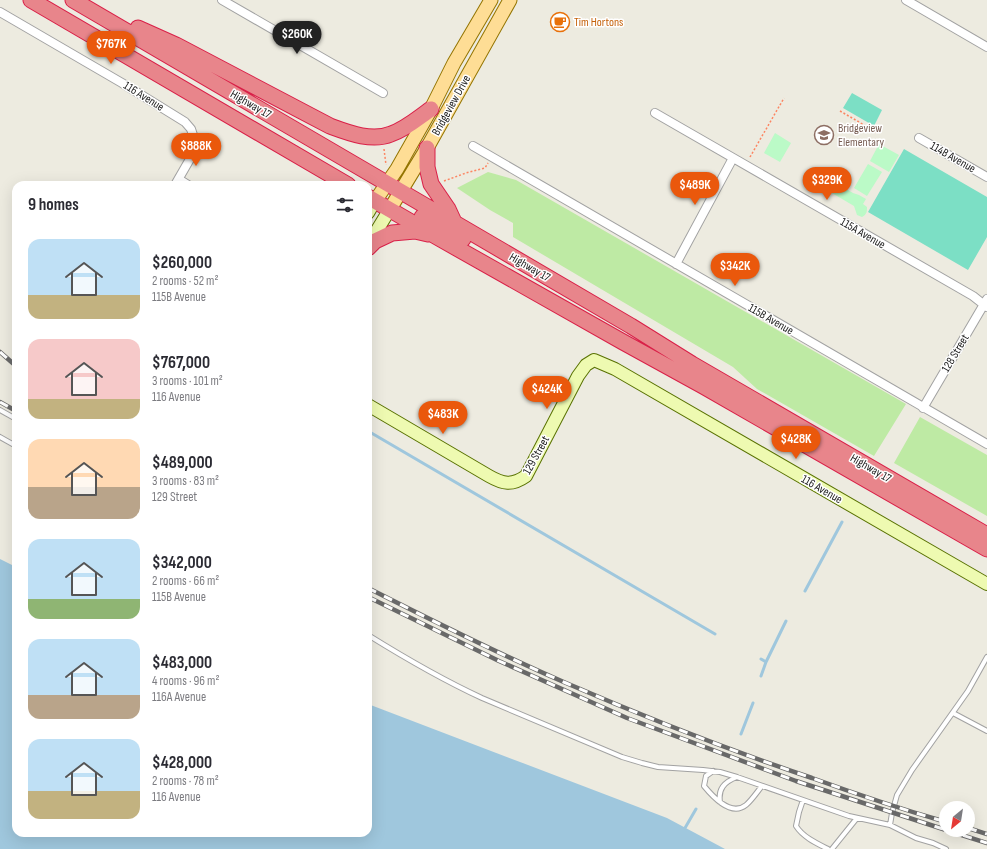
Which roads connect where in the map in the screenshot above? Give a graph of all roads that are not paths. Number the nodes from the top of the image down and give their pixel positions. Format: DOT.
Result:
graph roads {
  1 [pos="31,0"];
  2 [pos="73,0"];
  3 [pos="79,0"];
  4 [pos="222,0"];
  5 [pos="491,0"];
  6 [pos="510,0"];
  7 [pos="906,0"];
  8 [pos="0,12"];
  9 [pos="987,47"];
  10 [pos="383,93"];
  11 [pos="431,109"];
  12 [pos="655,113"];
  13 [pos="920,138"];
  14 [pos="473,146"];
  15 [pos="427,148"];
  16 [pos="733,158"];
  17 [pos="326,172"];
  18 [pos="179,177"];
  19 [pos="987,177"];
  20 [pos="176,181"];
  21 [pos="186,181"];
  22 [pos="333,181"];
  23 [pos="341,181"];
  24 [pos="387,183"];
  25 [pos="395,201"];
  26 [pos="372,202"];
  27 [pos="372,204"];
  28 [pos="454,222"];
  29 [pos="437,237"];
  30 [pos="372,238"];
  31 [pos="372,244"];
  32 [pos="676,264"];
  33 [pos="986,303"];
  34 [pos="631,326"];
  35 [pos="594,360"];
  36 [pos="372,407"];
  37 [pos="923,408"];
  38 [pos="0,410"];
  39 [pos="12,416"];
  40 [pos="0,437"];
  41 [pos="12,444"];
  42 [pos="987,444"];
  43 [pos="987,535"];
  44 [pos="987,549"];
  45 [pos="987,584"];
  46 [pos="372,637"];
  47 [pos="987,657"];
  48 [pos="953,713"];
  49 [pos="987,731"];
  50 [pos="713,771"];
  51 [pos="737,777"];
  52 [pos="762,786"];
  53 [pos="804,800"];
  54 [pos="720,802"];
  55 [pos="857,818"];
  56 [pos="890,825"];
  57 [pos="828,849"];
  58 [pos="832,849"];
  59 [pos="946,849"];
  1 -- 17 [label="highway, Highway 17"];
  2 -- 24 [label="highway, Highway 17"];
  3 -- 11 [label="highway"];
  4 -- 10 [label="street"];
  5 -- 11 [label="main road, Bridgeview Drive"];
  6 -- 15 [label="main road, Bridgeview Drive"];
  7 -- 9 [label="street"];
  8 -- 18 [label="street, 116 Avenue"];
  11 -- 24 [label="main road, Bridgeview Drive"];
  12 -- 16 [label="street, 115A Avenue"];
  13 -- 19 [label="street, 114B Avenue"];
  14 -- 32 [label="street, 115B Avenue"];
  15 -- 25 [label="main road, Bridgeview Drive"];
  15 -- 28 [label="highway"];
  16 -- 32 [label="street"];
  16 -- 33 [label="street, 115A Avenue"];
  17 -- 22 [label="highway"];
  17 -- 23 [label="highway, Highway 17"];
  18 -- 20 [label="street"];
  18 -- 21 [label="lane"];
  24 -- 25 [label="highway, Highway 17"];
  24 -- 26 [label="main road, Bridgeview Drive"];
  25 -- 27 [label="highway, Highway 17"];
  25 -- 28 [label="highway, Highway 17"];
  25 -- 29 [label="highway, Highway 17"];
  25 -- 30 [label="street"];
  25 -- 34 [label="highway"];
  28 -- 34 [label="highway, Highway 17"];
  29 -- 31 [label="highway"];
  29 -- 44 [label="highway, Highway 17"];
  32 -- 37 [label="street, 115B Avenue"];
  33 -- 37 [label="street, 128 Street"];
  34 -- 43 [label="highway, Highway 17"];
  35 -- 36 [label="street, 129 Street"];
  35 -- 45 [label="street, 116 Avenue"];
  37 -- 42 [label="street, 115B Avenue"];
  38 -- 39 [label="lane"];
  40 -- 41 [label="lane"];
  46 -- 50 [label="lane"];
  47 -- 48 [label="lane"];
  48 -- 49 [label="lane"];
  48 -- 56 [label="lane"];
  50 -- 51 [label="lane"];
  50 -- 54 [label="lane"];
  51 -- 52 [label="lane"];
  51 -- 54 [label="lane"];
  52 -- 53 [label="lane"];
  52 -- 54 [label="lane"];
  53 -- 55 [label="lane"];
  53 -- 57 [label="lane"];
  55 -- 56 [label="lane"];
  55 -- 58 [label="lane"];
  56 -- 59 [label="lane"];
}
